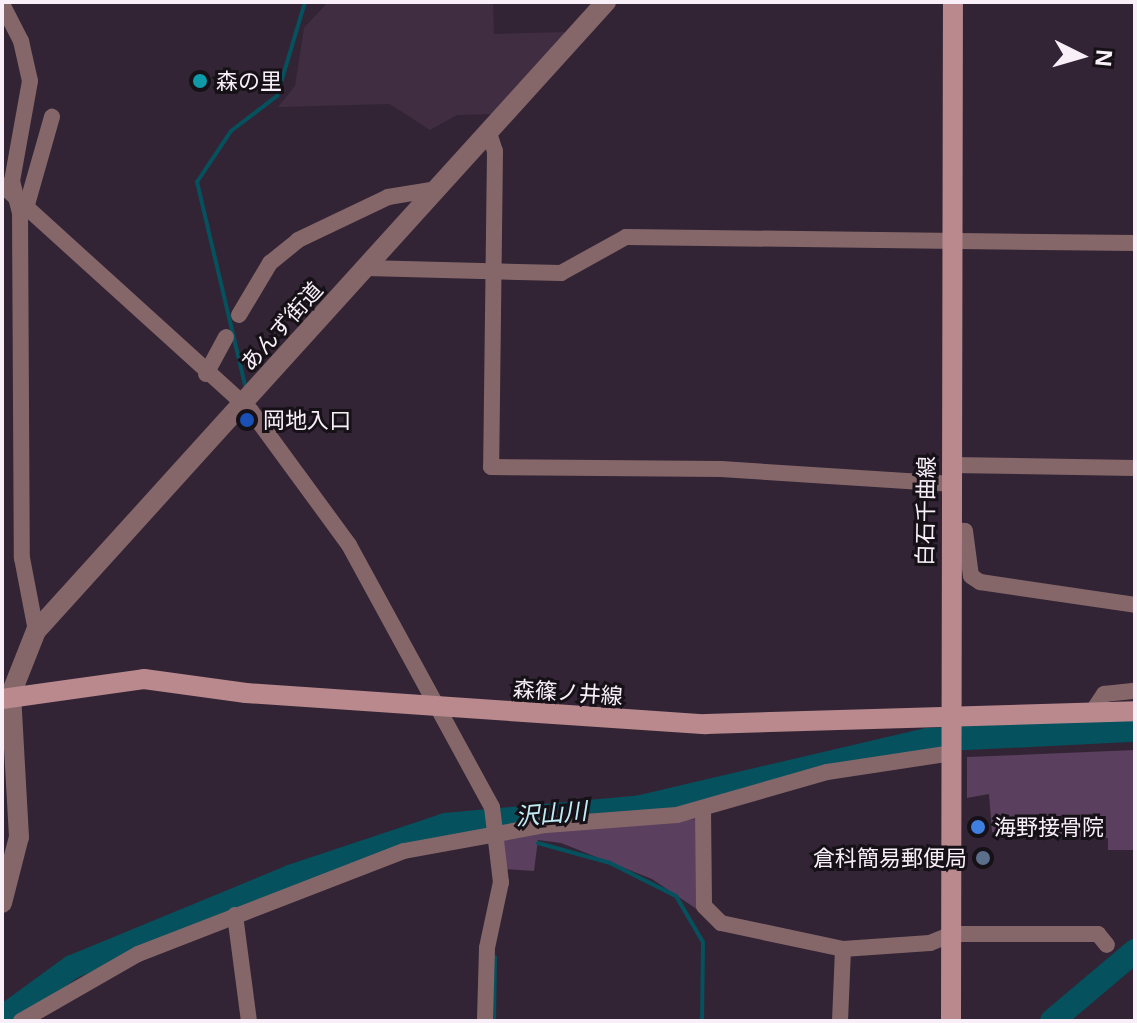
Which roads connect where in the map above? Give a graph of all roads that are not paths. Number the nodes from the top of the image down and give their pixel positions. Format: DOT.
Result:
graph roads {
  1 [pos="606,2"];
  2 [pos="953,2"];
  3 [pos="2,4"];
  4 [pos="52,117"];
  5 [pos="489,133"];
  6 [pos="2,185"];
  7 [pos="437,189"];
  8 [pos="21,204"];
  9 [pos="950,240"];
  10 [pos="1135,243"];
  11 [pos="366,268"];
  12 [pos="495,272"];
  13 [pos="239,315"];
  14 [pos="226,337"];
  15 [pos="206,374"];
  16 [pos="242,405"];
  17 [pos="1135,468"];
  18 [pos="950,474"];
  19 [pos="950,530"];
  20 [pos="1135,605"];
  21 [pos="36,631"];
  22 [pos="1135,691"];
  23 [pos="7,697"];
  24 [pos="442,708"];
  25 [pos="1135,711"];
  26 [pos="1092,712"];
  27 [pos="951,721"];
  28 [pos="953,752"];
  29 [pos="703,808"];
  30 [pos="494,829"];
  31 [pos="2,903"];
  32 [pos="235,915"];
  33 [pos="952,934"];
  34 [pos="1107,945"];
  35 [pos="843,949"];
  36 [pos="21,1021"];
  37 [pos="249,1021"];
  38 [pos="485,1021"];
  39 [pos="840,1021"];
  40 [pos="951,1021"];
  1 -- 5 [label="street, あんず街道"];
  2 -- 9 [label="main road, 白石千曲線"];
  3 -- 8 [label="street"];
  4 -- 8 [label="street"];
  5 -- 7 [label="street, あんず街道"];
  5 -- 12 [label="street"];
  6 -- 8 [label="street"];
  7 -- 11 [label="street, あんず街道"];
  7 -- 13 [label="street"];
  8 -- 15 [label="street"];
  8 -- 21 [label="street"];
  9 -- 10 [label="street"];
  9 -- 12 [label="street"];
  9 -- 18 [label="main road, 白石千曲線"];
  11 -- 12 [label="street"];
  11 -- 16 [label="street, あんず街道"];
  12 -- 18 [label="street"];
  14 -- 15 [label="street"];
  15 -- 16 [label="street"];
  16 -- 21 [label="street, あんず街道"];
  16 -- 24 [label="street"];
  17 -- 18 [label="street"];
  18 -- 19 [label="main road, 白石千曲線"];
  19 -- 20 [label="street"];
  19 -- 27 [label="main road, 白石千曲線"];
  21 -- 23 [label="street, あんず街道"];
  22 -- 26 [label="street"];
  23 -- 24 [label="main road, 森篠ノ井線"];
  23 -- 31 [label="street"];
  24 -- 27 [label="main road, 森篠ノ井線"];
  24 -- 30 [label="street"];
  25 -- 26 [label="main road, 森篠ノ井線"];
  26 -- 27 [label="main road, 森篠ノ井線"];
  27 -- 28 [label="main road, 白石千曲線"];
  28 -- 29 [label="street"];
  28 -- 33 [label="main road, 白石千曲線"];
  29 -- 30 [label="street"];
  29 -- 35 [label="street"];
  30 -- 32 [label="street"];
  30 -- 38 [label="street"];
  32 -- 36 [label="street"];
  32 -- 37 [label="street"];
  33 -- 34 [label="street"];
  33 -- 35 [label="street"];
  33 -- 40 [label="main road, 白石千曲線"];
  35 -- 39 [label="street"];
}
